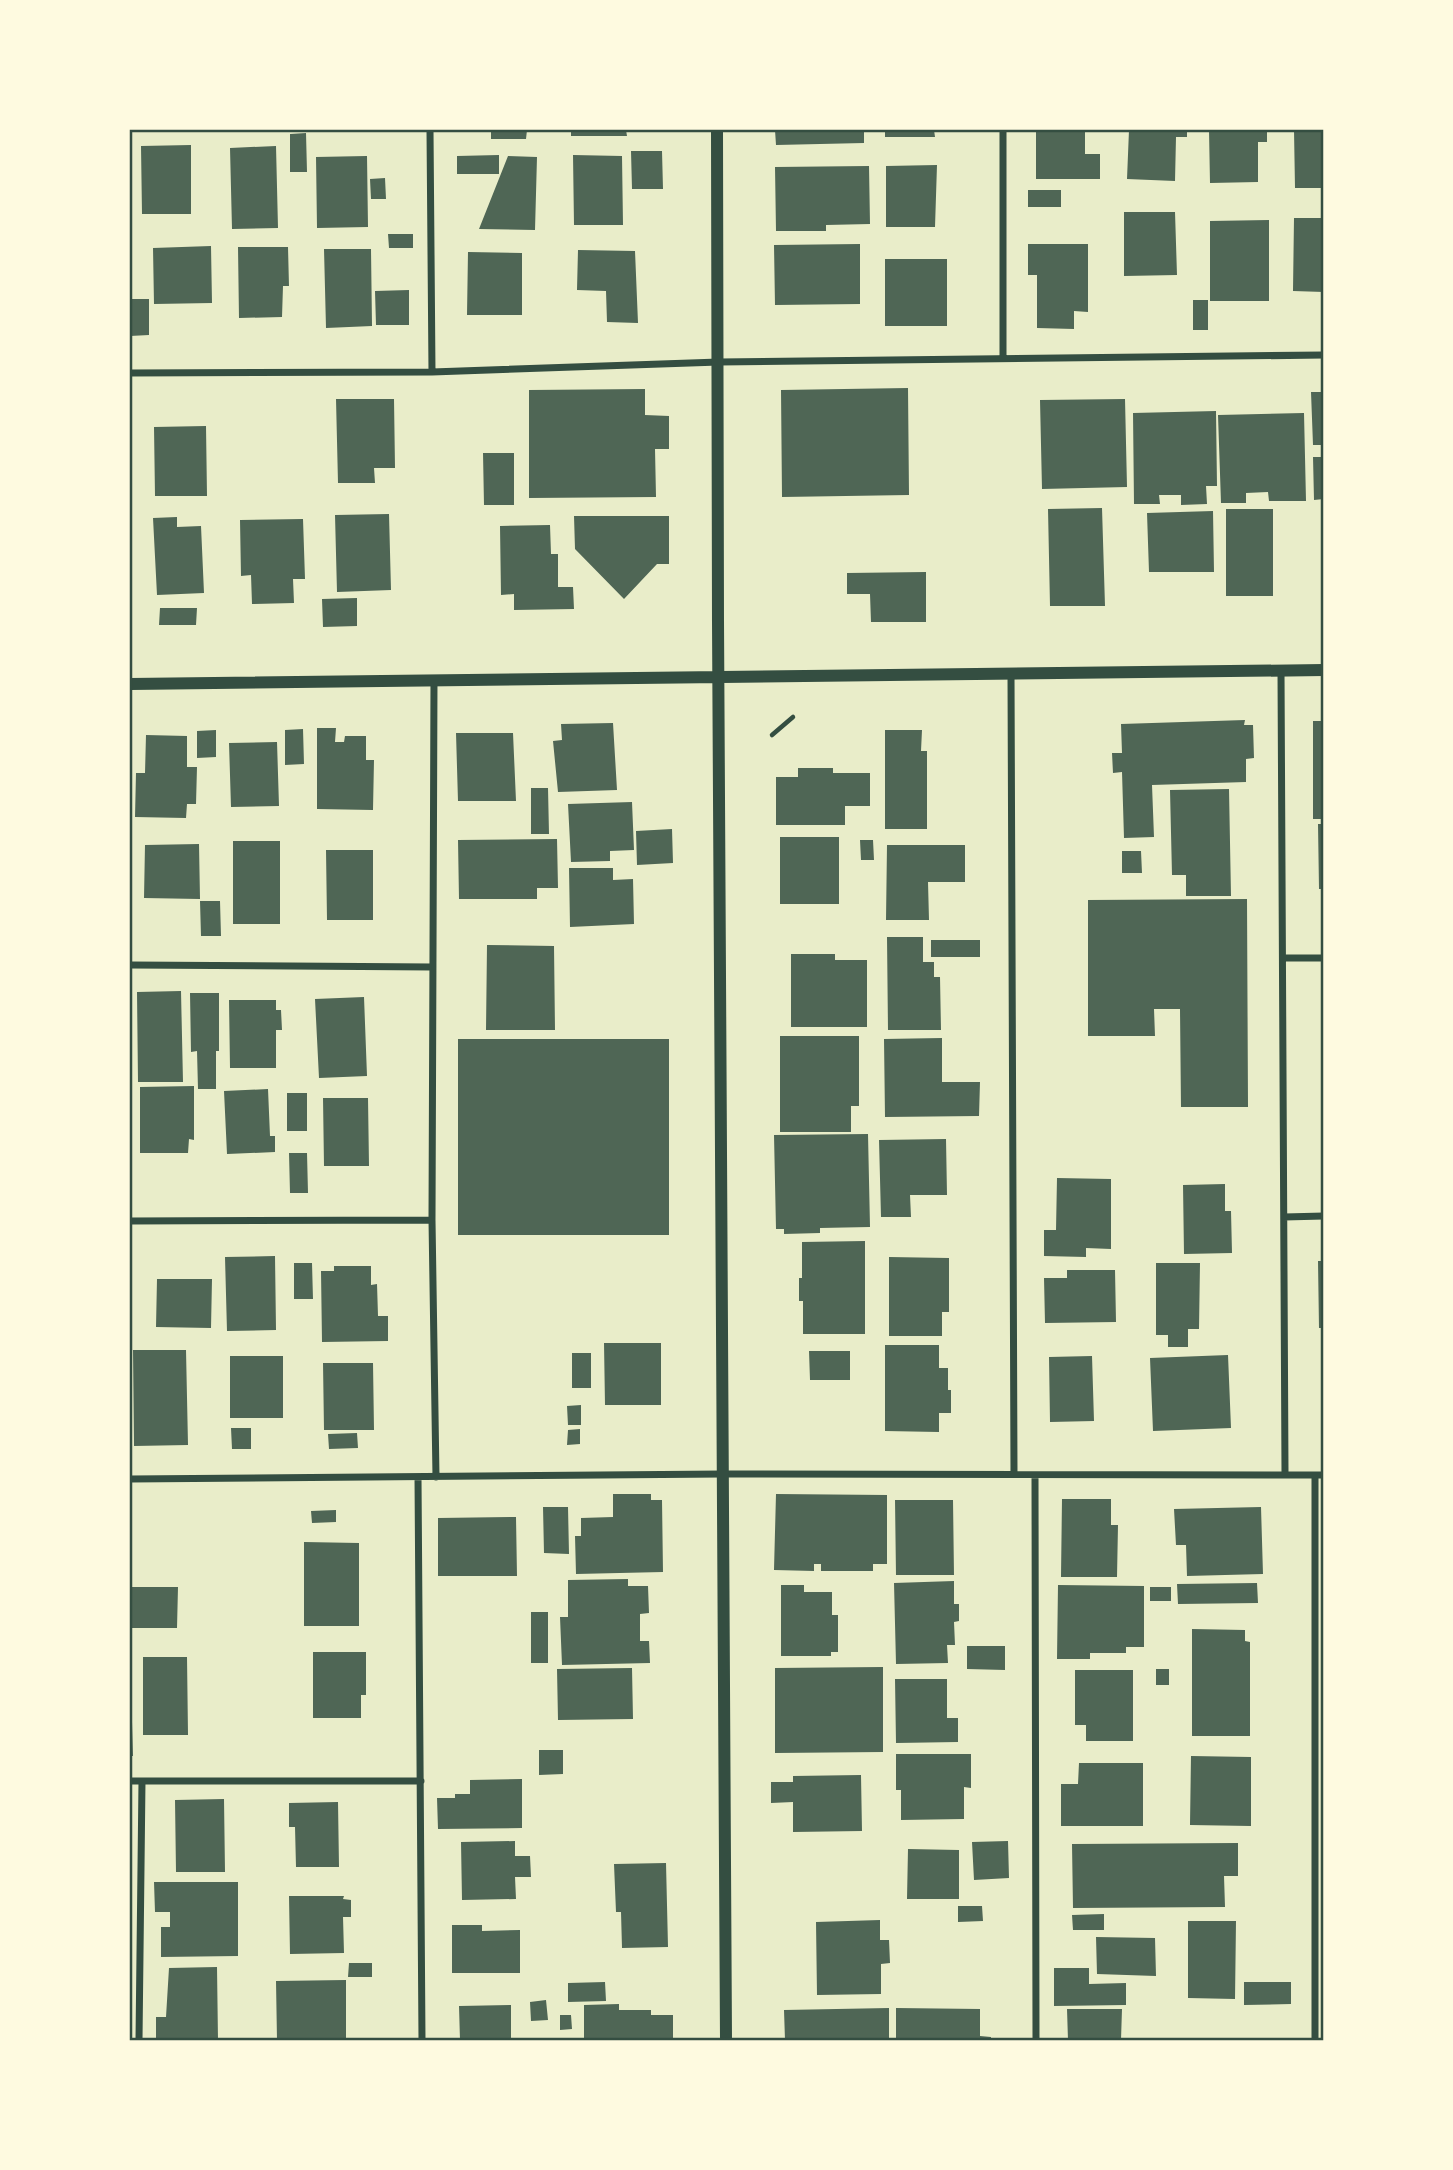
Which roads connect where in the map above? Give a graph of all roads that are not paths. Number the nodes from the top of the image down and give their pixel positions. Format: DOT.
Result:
graph roads {
  1 [pos="430,130"];
  2 [pos="718,130"];
  3 [pos="1003,130"];
  4 [pos="1324,355"];
  5 [pos="1003,358"];
  6 [pos="719,362"];
  7 [pos="432,372"];
  8 [pos="130,373"];
  9 [pos="1324,670"];
  10 [pos="1281,671"];
  11 [pos="1011,674"];
  12 [pos="718,677"];
  13 [pos="433,680"];
  14 [pos="130,684"];
  15 [pos="1283,958"];
  16 [pos="1324,958"];
  17 [pos="130,965"];
  18 [pos="432,967"];
  19 [pos="1324,1216"];
  20 [pos="1284,1217"];
  21 [pos="432,1220"];
  22 [pos="130,1221"];
  23 [pos="1285,1473"];
  24 [pos="723,1474"];
  25 [pos="1014,1474"];
  26 [pos="1035,1475"];
  27 [pos="1319,1475"];
  28 [pos="418,1477"];
  29 [pos="436,1477"];
  30 [pos="130,1479"];
  31 [pos="1319,1688"];
  32 [pos="130,1781"];
  33 [pos="142,1781"];
  34 [pos="421,1781"];
  35 [pos="1319,1899"];
  36 [pos="139,2040"];
  37 [pos="422,2040"];
  38 [pos="726,2040"];
  39 [pos="1036,2040"];
  40 [pos="1315,2040"];
  1 -- 7 [label="street"];
  2 -- 6 [label="street"];
  3 -- 5 [label="street"];
  4 -- 5 [label="street"];
  5 -- 6 [label="street"];
  6 -- 7 [label="street"];
  6 -- 12 [label="street"];
  7 -- 8 [label="street"];
  9 -- 10 [label="street"];
  10 -- 11 [label="street"];
  10 -- 15 [label="street"];
  11 -- 12 [label="street"];
  11 -- 25 [label="street"];
  12 -- 13 [label="street"];
  12 -- 24 [label="street"];
  13 -- 14 [label="street"];
  13 -- 18 [label="street"];
  15 -- 16 [label="street"];
  15 -- 20 [label="street"];
  17 -- 18 [label="street"];
  18 -- 21 [label="street"];
  19 -- 20 [label="street"];
  20 -- 23 [label="street"];
  21 -- 22 [label="street"];
  21 -- 29 [label="street"];
  23 -- 26 [label="street"];
  23 -- 27 [label="street"];
  24 -- 25 [label="street"];
  24 -- 29 [label="street"];
  24 -- 38 [label="street"];
  25 -- 26 [label="street"];
  26 -- 39 [label="street"];
  27 -- 31 [label="street"];
  28 -- 29 [label="street"];
  28 -- 30 [label="street"];
  28 -- 34 [label="street"];
  31 -- 35 [label="street"];
  32 -- 33 [label="street"];
  33 -- 34 [label="street"];
  33 -- 36 [label="street"];
  34 -- 37 [label="street"];
  35 -- 40 [label="street"];
}
